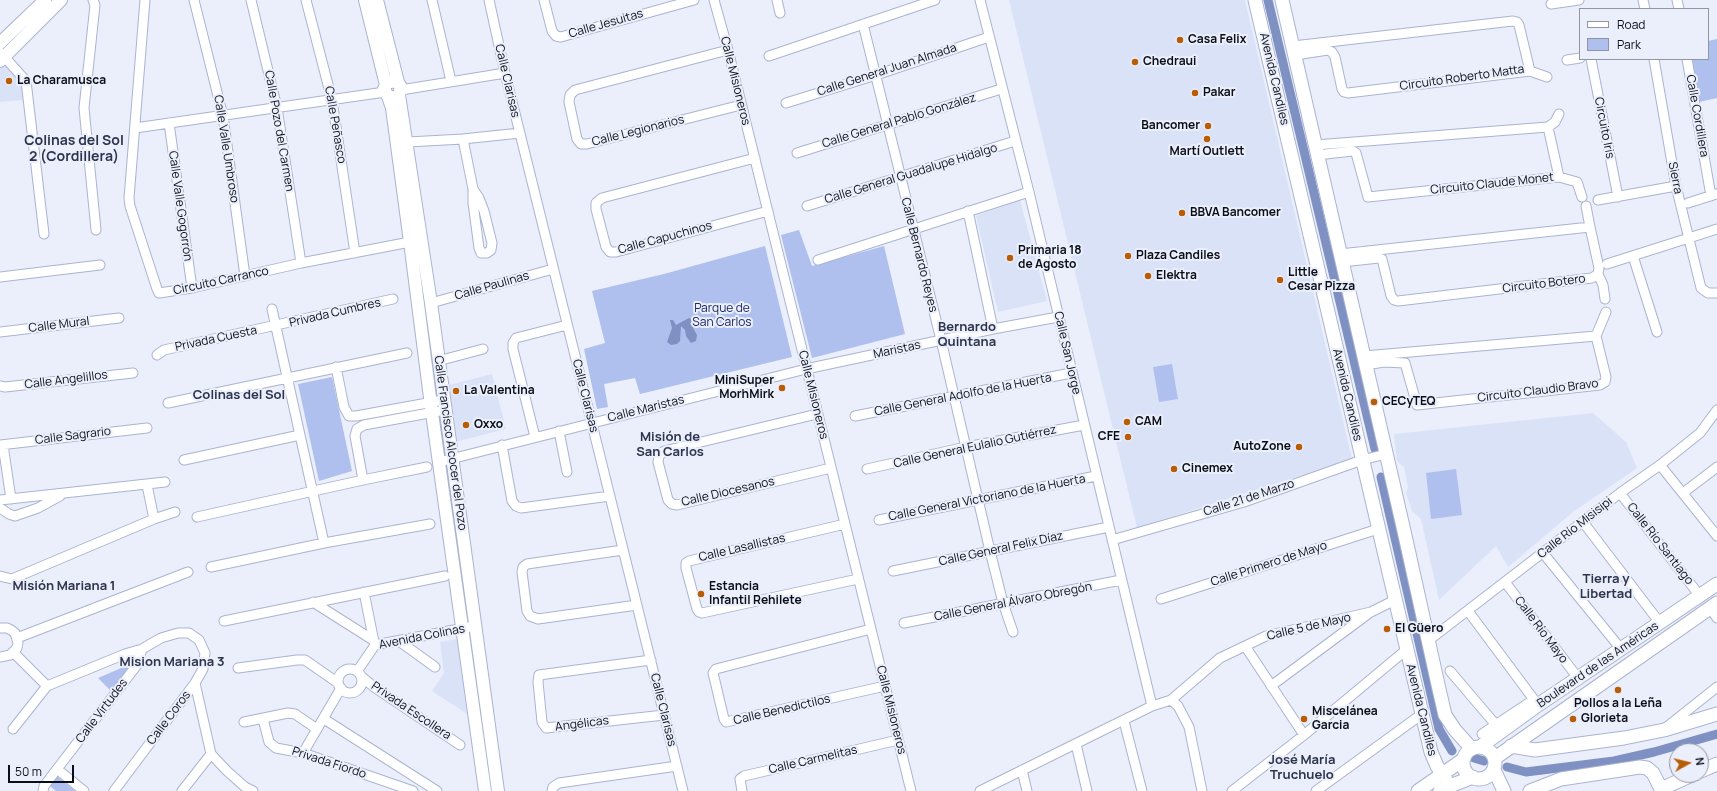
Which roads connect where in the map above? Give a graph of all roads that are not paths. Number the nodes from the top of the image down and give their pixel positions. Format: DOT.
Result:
graph roads {
  1 [pos="45,0"];
  2 [pos="61,0"];
  3 [pos="93,0"];
  4 [pos="145,0"];
  5 [pos="194,0"];
  6 [pos="251,0"];
  7 [pos="306,0"];
  8 [pos="365,0"];
  9 [pos="377,0"];
  10 [pos="432,0"];
  11 [pos="489,0"];
  12 [pos="544,0"];
  13 [pos="694,0"];
  14 [pos="714,0"];
  15 [pos="777,0"];
  16 [pos="935,0"];
  17 [pos="980,0"];
  18 [pos="1255,0"];
  19 [pos="1282,0"];
  20 [pos="1579,0"];
  21 [pos="1569,1"];
  22 [pos="1551,4"];
  23 [pos="780,13"];
  24 [pos="863,24"];
  25 [pos="988,37"];
  26 [pos="0,43"];
  27 [pos="728,50"];
  28 [pos="1294,50"];
  29 [pos="769,56"];
  30 [pos="1,57"];
  31 [pos="1579,58"];
  32 [pos="1567,60"];
  33 [pos="1591,60"];
  34 [pos="1654,60"];
  35 [pos="1687,60"];
  36 [pos="1530,71"];
  37 [pos="504,73"];
  38 [pos="876,75"];
  39 [pos="1547,77"];
  40 [pos="451,80"];
  41 [pos="1002,89"];
  42 [pos="393,90"];
  43 [pos="332,100"];
  44 [pos="786,102"];
  45 [pos="742,104"];
  46 [pos="277,108"];
  47 [pos="1559,114"];
  48 [pos="223,116"];
  49 [pos="169,123"];
  50 [pos="888,124"];
  51 [pos="1548,127"];
  52 [pos="135,128"];
  53 [pos="520,133"];
  54 [pos="463,139"];
  55 [pos="1015,141"];
  56 [pos="408,142"];
  57 [pos="1316,150"];
  58 [pos="797,153"];
  59 [pos="755,158"];
  60 [pos="1559,176"];
  61 [pos="900,177"];
  62 [pos="1676,186"];
  63 [pos="473,189"];
  64 [pos="1029,192"];
  65 [pos="1714,195"];
  66 [pos="1582,197"];
  67 [pos="1618,197"];
  68 [pos="1598,200"];
  69 [pos="1688,203"];
  70 [pos="807,206"];
  71 [pos="1586,206"];
  72 [pos="768,211"];
  73 [pos="968,211"];
  74 [pos="1590,227"];
  75 [pos="912,228"];
  76 [pos="1717,229"];
  77 [pos="96,230"];
  78 [pos="44,234"];
  79 [pos="1688,237"];
  80 [pos="410,242"];
  81 [pos="355,253"];
  82 [pos="1632,256"];
  83 [pos="1341,258"];
  84 [pos="818,260"];
  85 [pos="301,263"];
  86 [pos="1607,264"];
  87 [pos="100,265"];
  88 [pos="553,269"];
  89 [pos="1598,274"];
  90 [pos="0,276"];
  91 [pos="245,276"];
  92 [pos="192,288"];
  93 [pos="1712,293"];
  94 [pos="393,299"];
  95 [pos="1605,300"];
  96 [pos="431,303"];
  97 [pos="272,309"];
  98 [pos="1606,312"];
  99 [pos="1058,316"];
  100 [pos="119,318"];
  101 [pos="567,325"];
  102 [pos="276,326"];
  103 [pos="993,329"];
  104 [pos="0,332"];
  105 [pos="1657,332"];
  106 [pos="1596,336"];
  107 [pos="941,340"];
  108 [pos="483,349"];
  109 [pos="407,353"];
  110 [pos="157,355"];
  111 [pos="438,361"];
  112 [pos="1365,361"];
  113 [pos="336,367"];
  114 [pos="806,370"];
  115 [pos="133,373"];
  116 [pos="1071,373"];
  117 [pos="287,378"];
  118 [pos="0,386"];
  119 [pos="954,397"];
  120 [pos="168,403"];
  121 [pos="444,405"];
  122 [pos="432,408"];
  123 [pos="1717,410"];
  124 [pos="817,414"];
  125 [pos="855,416"];
  126 [pos="591,423"];
  127 [pos="1084,425"];
  128 [pos="147,428"];
  129 [pos="559,431"];
  130 [pos="300,435"];
  131 [pos="535,437"];
  132 [pos="1,445"];
  133 [pos="502,445"];
  134 [pos="966,447"];
  135 [pos="1384,455"];
  136 [pos="452,458"];
  137 [pos="1365,459"];
  138 [pos="184,460"];
  139 [pos="439,462"];
  140 [pos="1660,465"];
  141 [pos="427,467"];
  142 [pos="831,468"];
  143 [pos="1717,468"];
  144 [pos="867,469"];
  145 [pos="567,472"];
  146 [pos="1096,476"];
  147 [pos="363,480"];
  148 [pos="165,482"];
  149 [pos="146,485"];
  150 [pos="313,492"];
  151 [pos="1620,493"];
  152 [pos="1683,493"];
  153 [pos="64,494"];
  154 [pos="610,496"];
  155 [pos="11,499"];
  156 [pos="0,500"];
  157 [pos="978,500"];
  158 [pos="0,508"];
  159 [pos="175,512"];
  160 [pos="197,517"];
  161 [pos="154,519"];
  162 [pos="879,520"];
  163 [pos="1583,522"];
  164 [pos="430,524"];
  165 [pos="845,524"];
  166 [pos="1108,527"];
  167 [pos="1378,529"];
  168 [pos="1716,533"];
  169 [pos="1112,540"];
  170 [pos="324,543"];
  171 [pos="623,550"];
  172 [pos="990,551"];
  173 [pos="1543,552"];
  174 [pos="211,567"];
  175 [pos="893,571"];
  176 [pos="188,572"];
  177 [pos="0,576"];
  178 [pos="445,576"];
  179 [pos="858,579"];
  180 [pos="1121,580"];
  181 [pos="1505,582"];
  182 [pos="1717,584"];
  183 [pos="364,592"];
  184 [pos="1700,596"];
  185 [pos="1161,599"];
  186 [pos="1394,600"];
  187 [pos="313,602"];
  188 [pos="1003,603"];
  189 [pos="637,605"];
  190 [pos="1715,610"];
  191 [pos="1468,611"];
  192 [pos="1371,612"];
  193 [pos="224,620"];
  194 [pos="904,623"];
  195 [pos="1660,623"];
  196 [pos="475,626"];
  197 [pos="0,628"];
  198 [pos="462,628"];
  199 [pos="871,629"];
  200 [pos="1013,632"];
  201 [pos="17,638"];
  202 [pos="399,641"];
  203 [pos="1428,641"];
  204 [pos="374,643"];
  205 [pos="1245,646"];
  206 [pos="142,649"];
  207 [pos="1621,649"];
  208 [pos="1406,650"];
  209 [pos="14,652"];
  210 [pos="0,658"];
  211 [pos="651,660"];
  212 [pos="238,668"];
  213 [pos="434,668"];
  214 [pos="1450,671"];
  215 [pos="360,674"];
  216 [pos="1578,678"];
  217 [pos="195,683"];
  218 [pos="48,686"];
  219 [pos="339,686"];
  220 [pos="885,686"];
  221 [pos="1271,686"];
  222 [pos="1717,687"];
  223 [pos="1171,700"];
  224 [pos="1536,702"];
  225 [pos="1152,706"];
  226 [pos="1422,714"];
  227 [pos="1717,714"];
  228 [pos="664,715"];
  229 [pos="263,719"];
  230 [pos="324,719"];
  231 [pos="1124,721"];
  232 [pos="244,722"];
  233 [pos="1496,725"];
  234 [pos="13,729"];
  235 [pos="317,729"];
  236 [pos="1664,730"];
  237 [pos="1304,735"];
  238 [pos="898,740"];
  239 [pos="1076,744"];
  240 [pos="460,745"];
  241 [pos="1511,746"];
  242 [pos="1475,747"];
  243 [pos="303,753"];
  244 [pos="211,754"];
  245 [pos="1494,764"];
  246 [pos="677,766"];
  247 [pos="57,769"];
  248 [pos="1022,770"];
  249 [pos="1441,774"];
  250 [pos="1473,777"];
  251 [pos="1674,783"];
  252 [pos="1447,789"];
  253 [pos="1659,790"];
  254 [pos="43,791"];
  255 [pos="84,791"];
  256 [pos="114,791"];
  257 [pos="182,791"];
  258 [pos="253,791"];
  259 [pos="413,791"];
  260 [pos="437,791"];
  261 [pos="485,791"];
  262 [pos="498,791"];
  263 [pos="552,791"];
  264 [pos="683,791"];
  265 [pos="742,791"];
  266 [pos="911,791"];
  267 [pos="980,791"];
  268 [pos="1027,791"];
  269 [pos="1087,791"];
  270 [pos="1142,791"];
  271 [pos="1202,791"];
  272 [pos="1232,791"];
  273 [pos="1316,791"];
  274 [pos="1418,791"];
  275 [pos="1504,791"];
  276 [pos="1530,791"];
  1 -- 26 [label="street"];
  2 -- 30 [label="street"];
  3 -- 77 [label="street"];
  4 -- 52 [label="street, Circuito Carranco"];
  5 -- 48 [label="street, Calle Valle Umbroso"];
  6 -- 46 [label="street, Calle Pozo del Carmen"];
  7 -- 43 [label="street, Calle Peñasco"];
  8 -- 42 [label="street, Calle Francisco Alcocer del Pozo"];
  9 -- 42 [label="street, Calle Francisco Alcocer del Pozo"];
  10 -- 40 [label="street"];
  11 -- 37 [label="street, Calle Clarisas"];
  12 -- 13 [label="street, Calle Jesuitas"];
  14 -- 27 [label="street, Calle Misioneros"];
  15 -- 23 [label="street"];
  16 -- 24 [label="street"];
  17 -- 25 [label="street, Calle San Jorge"];
  18 -- 137 [label="main road, Avenida Candiles"];
  19 -- 28 [label="main road, Avenida Candiles"];
  20 -- 21 [label="street"];
  21 -- 22 [label="street"];
  24 -- 29 [label="street"];
  24 -- 38 [label="street, Calle Bernardo Reyes"];
  25 -- 38 [label="street, Calle General Juan Almada"];
  25 -- 41 [label="street, Calle San Jorge"];
  27 -- 45 [label="street, Calle Misioneros"];
  27 -- 45 [label="street, Calle Legionarios"];
  28 -- 36 [label="street, Circuito Roberto Matta"];
  28 -- 36 [label="street, Circuito Roberto Matta"];
  28 -- 57 [label="main road, Avenida Candiles"];
  30 -- 78 [label="street"];
  31 -- 32 [label="street"];
  33 -- 67 [label="street, Circuito Iris"];
  34 -- 62 [label="street, Sierra"];
  35 -- 65 [label="street, Calle Cordillera"];
  36 -- 39 [label="street"];
  37 -- 40 [label="street"];
  37 -- 53 [label="street, Calle Clarisas"];
  38 -- 44 [label="street, Calle General Juan Almada"];
  38 -- 50 [label="street, Calle Bernardo Reyes"];
  40 -- 42 [label="street"];
  41 -- 50 [label="street, Calle General Pablo González"];
  41 -- 55 [label="street, Calle San Jorge"];
  42 -- 43 [label="street"];
  42 -- 56 [label="street, Calle Francisco Alcocer del Pozo"];
  42 -- 80 [label="street, Calle Francisco Alcocer del Pozo"];
  43 -- 46 [label="street"];
  43 -- 81 [label="street, Calle Peñasco"];
  45 -- 59 [label="street, Calle Misioneros"];
  46 -- 48 [label="street"];
  46 -- 85 [label="street, Calle Pozo del Carmen"];
  47 -- 51 [label="street"];
  48 -- 49 [label="street"];
  48 -- 91 [label="street, Calle Valle Umbroso"];
  49 -- 52 [label="street"];
  49 -- 92 [label="street, Calle Valle Gogorrón"];
  50 -- 58 [label="street, Calle General Pablo González"];
  50 -- 61 [label="street, Calle Bernardo Reyes"];
  51 -- 57 [label="street"];
  51 -- 60 [label="street, Circuito Claude Monet"];
  52 -- 92 [label="street, Circuito Carranco"];
  53 -- 54 [label="street"];
  53 -- 88 [label="street, Calle Clarisas"];
  54 -- 56 [label="street"];
  54 -- 63 [label="street"];
  55 -- 61 [label="street, Calle General Guadalupe Hidalgo"];
  55 -- 64 [label="street, Calle San Jorge"];
  56 -- 96 [label="street, Calle Francisco Alcocer del Pozo"];
  57 -- 60 [label="street, Circuito Claude Monet"];
  57 -- 83 [label="main road, Avenida Candiles"];
  59 -- 72 [label="street, Calle Misioneros"];
  59 -- 72 [label="street, Calle Capuchinos"];
  60 -- 66 [label="street"];
  61 -- 70 [label="street, Calle General Guadalupe Hidalgo"];
  61 -- 75 [label="street, Calle Bernardo Reyes"];
  62 -- 67 [label="street"];
  62 -- 79 [label="street, Sierra"];
  63 -- 63 [label="street"];
  64 -- 73 [label="street"];
  64 -- 99 [label="street, Calle San Jorge"];
  65 -- 69 [label="street, Calle Cordillera"];
  67 -- 68 [label="street"];
  71 -- 74 [label="street, Circuito Botero"];
  72 -- 114 [label="street, Calle Misioneros"];
  73 -- 75 [label="street"];
  73 -- 103 [label="street"];
  74 -- 83 [label="street"];
  74 -- 89 [label="street, Circuito Botero"];
  75 -- 84 [label="street"];
  75 -- 107 [label="street, Calle Bernardo Reyes"];
  76 -- 79 [label="street"];
  79 -- 82 [label="street"];
  79 -- 93 [label="street, Sierra"];
  80 -- 81 [label="street, Circuito Carranco"];
  80 -- 122 [label="street, Calle Francisco Alcocer del Pozo"];
  81 -- 85 [label="street, Circuito Carranco"];
  82 -- 86 [label="street"];
  82 -- 105 [label="street"];
  83 -- 89 [label="street, Circuito Botero"];
  83 -- 112 [label="main road, Avenida Candiles"];
  85 -- 91 [label="street, Circuito Carranco"];
  87 -- 90 [label="street"];
  88 -- 96 [label="street, Calle Paulinas"];
  88 -- 101 [label="street, Calle Clarisas"];
  89 -- 95 [label="street"];
  91 -- 92 [label="street, Circuito Carranco"];
  94 -- 102 [label="street, Privada Cumbres"];
  96 -- 111 [label="street, Calle Francisco Alcocer del Pozo"];
  97 -- 102 [label="street"];
  98 -- 106 [label="street"];
  99 -- 103 [label="street, Maristas"];
  99 -- 116 [label="street, Calle San Jorge"];
  100 -- 104 [label="street, Calle Mural"];
  101 -- 126 [label="street, Calle Clarisas"];
  101 -- 131 [label="street"];
  102 -- 110 [label="street, Privada Cuesta"];
  102 -- 117 [label="street"];
  103 -- 107 [label="street, Maristas"];
  106 -- 112 [label="street"];
  106 -- 112 [label="street, Circuito Claudio Bravo"];
  107 -- 114 [label="street, Maristas"];
  107 -- 119 [label="street, Calle Bernardo Reyes"];
  108 -- 111 [label="street"];
  109 -- 113 [label="street"];
  111 -- 121 [label="street, Calle Francisco Alcocer del Pozo"];
  112 -- 135 [label="main road, Avenida Candiles"];
  113 -- 117 [label="street"];
  113 -- 122 [label="street"];
  114 -- 124 [label="street, Calle Misioneros"];
  114 -- 126 [label="street, Calle Maristas"];
  115 -- 118 [label="street, Calle Angelillos"];
  116 -- 119 [label="street, Calle General Adolfo de la Huerta"];
  116 -- 127 [label="street, Calle San Jorge"];
  117 -- 120 [label="street"];
  117 -- 130 [label="street"];
  119 -- 125 [label="street, Calle General Adolfo de la Huerta"];
  119 -- 134 [label="street, Calle Bernardo Reyes"];
  121 -- 122 [label="street"];
  121 -- 136 [label="street, Calle Francisco Alcocer del Pozo"];
  122 -- 139 [label="street, Calle Francisco Alcocer del Pozo"];
  122 -- 147 [label="street"];
  123 -- 140 [label="street, Calle Río Misisipi"];
  124 -- 142 [label="street, Calle Misioneros"];
  124 -- 142 [label="street, Calle Diocesanos"];
  126 -- 129 [label="street, Calle Maristas"];
  126 -- 154 [label="street, Calle Clarisas"];
  127 -- 134 [label="street, Calle General Eulalio Gutiérrez"];
  127 -- 146 [label="street, Calle San Jorge"];
  128 -- 132 [label="street, Calle Sagrario"];
  129 -- 131 [label="street, Calle Maristas"];
  129 -- 145 [label="street"];
  130 -- 138 [label="street"];
  130 -- 150 [label="street"];
  131 -- 133 [label="street, Calle Maristas"];
  132 -- 155 [label="street"];
  133 -- 136 [label="street, Calle Maristas"];
  133 -- 154 [label="street"];
  134 -- 144 [label="street, Calle General Eulalio Gutiérrez"];
  134 -- 157 [label="street, Calle Bernardo Reyes"];
  135 -- 137 [label="street, Calle 21 de Marzo"];
  135 -- 203 [label="main road, Avenida Candiles"];
  136 -- 139 [label="street, Calle Maristas"];
  136 -- 196 [label="street, Calle Francisco Alcocer del Pozo"];
  137 -- 167 [label="main road, Avenida Candiles"];
  137 -- 169 [label="street, Calle 21 de Marzo"];
  139 -- 198 [label="street, Calle Francisco Alcocer del Pozo"];
  140 -- 151 [label="street, Calle Río Misisipi"];
  140 -- 152 [label="street"];
  141 -- 147 [label="street"];
  142 -- 165 [label="street, Calle Misioneros"];
  143 -- 152 [label="street"];
  146 -- 157 [label="street, Calle General Victoriano de la Huerta"];
  146 -- 166 [label="street, Calle San Jorge"];
  147 -- 150 [label="street"];
  148 -- 149 [label="street"];
  149 -- 153 [label="street"];
  149 -- 161 [label="street"];
  150 -- 160 [label="street"];
  150 -- 170 [label="street"];
  151 -- 163 [label="street, Calle Río Misisipi"];
  151 -- 184 [label="street, Calle Río Santiago"];
  152 -- 168 [label="street"];
  153 -- 155 [label="street"];
  153 -- 158 [label="street"];
  154 -- 171 [label="street, Calle Clarisas"];
  155 -- 156 [label="street"];
  157 -- 162 [label="street, Calle General Victoriano de la Huerta"];
  157 -- 172 [label="street, Calle Bernardo Reyes"];
  159 -- 161 [label="street"];
  161 -- 177 [label="street"];
  163 -- 173 [label="street, Calle Río Misisipi"];
  163 -- 195 [label="street"];
  164 -- 170 [label="street"];
  165 -- 179 [label="street, Calle Misioneros"];
  165 -- 179 [label="street, Calle Lasallistas"];
  166 -- 169 [label="street, Calle San Jorge"];
  166 -- 172 [label="street, Calle General Felix Díaz"];
  167 -- 185 [label="street, Calle Primero de Mayo"];
  167 -- 186 [label="main road, Avenida Candiles"];
  169 -- 180 [label="street, Calle San Jorge"];
  170 -- 174 [label="street"];
  171 -- 189 [label="street, Calle Clarisas"];
  171 -- 189 [label="street"];
  172 -- 175 [label="street, Calle General Felix Díaz"];
  172 -- 188 [label="street, Calle Bernardo Reyes"];
  173 -- 181 [label="street, Calle Río Misisipi"];
  173 -- 207 [label="street"];
  176 -- 201 [label="street"];
  178 -- 183 [label="street"];
  179 -- 199 [label="street, Calle Misioneros"];
  180 -- 188 [label="street, Calle General Álvaro Obregón"];
  180 -- 225 [label="street, Calle San Jorge"];
  181 -- 191 [label="street, Calle Río Misisipi"];
  181 -- 216 [label="street, Calle Río Mayo"];
  182 -- 184 [label="main road, Boulevard de las Américas"];
  183 -- 187 [label="street"];
  183 -- 204 [label="street"];
  184 -- 195 [label="main road, Boulevard de las Américas"];
  186 -- 192 [label="street, Calle 5 de Mayo"];
  186 -- 208 [label="main road, Avenida Candiles"];
  187 -- 193 [label="street"];
  187 -- 204 [label="street"];
  188 -- 194 [label="street, Calle General Álvaro Obregón"];
  188 -- 200 [label="street, Calle Bernardo Reyes"];
  189 -- 211 [label="street, Calle Clarisas"];
  190 -- 241 [label="main road, Boulevard de las Américas"];
  191 -- 203 [label="street, Calle Río Misisipi"];
  191 -- 224 [label="street"];
  192 -- 205 [label="street, Calle 5 de Mayo"];
  192 -- 221 [label="street"];
  195 -- 207 [label="main road, Boulevard de las Américas"];
  196 -- 198 [label="street, Avenida Colinas"];
  196 -- 262 [label="street, Calle Francisco Alcocer del Pozo"];
  197 -- 201 [label="street"];
  198 -- 202 [label="street, Avenida Colinas"];
  198 -- 261 [label="street, Calle Francisco Alcocer del Pozo"];
  199 -- 220 [label="street, Calle Misioneros"];
  199 -- 220 [label="street, Calle Benedictilos"];
  201 -- 209 [label="street"];
  202 -- 204 [label="street, Avenida Colinas"];
  202 -- 213 [label="street"];
  203 -- 242 [label="main road, Avenida Candiles"];
  204 -- 215 [label="street, Avenida Colinas"];
  205 -- 221 [label="street"];
  205 -- 223 [label="street, Calle 5 de Mayo"];
  206 -- 217 [label="street, Calle Coros"];
  206 -- 218 [label="street, Calle Coros"];
  206 -- 247 [label="street, Calle Virtudes"];
  207 -- 216 [label="main road, Boulevard de las Américas"];
  208 -- 226 [label="main road, Avenida Candiles"];
  208 -- 237 [label="street"];
  209 -- 210 [label="street"];
  209 -- 218 [label="street"];
  211 -- 228 [label="street, Calle Clarisas"];
  211 -- 228 [label="street, Angélicas"];
  212 -- 219 [label="street"];
  214 -- 233 [label="street"];
  215 -- 219 [label="street"];
  215 -- 219 [label="street"];
  215 -- 240 [label="street, Privada Escollera"];
  216 -- 224 [label="main road, Boulevard de las Américas"];
  217 -- 244 [label="street"];
  217 -- 256 [label="street, Calle Coros"];
  218 -- 234 [label="street"];
  219 -- 230 [label="street"];
  220 -- 238 [label="street, Calle Misioneros"];
  221 -- 237 [label="street"];
  222 -- 236 [label="street"];
  223 -- 225 [label="street, Calle 5 de Mayo"];
  223 -- 271 [label="street"];
  224 -- 233 [label="street, Boulevard de las Américas"];
  224 -- 242 [label="main road, Boulevard de las Américas"];
  225 -- 231 [label="street, Calle 5 de Mayo"];
  226 -- 249 [label="main road, Avenida Candiles"];
  226 -- 273 [label="street"];
  227 -- 236 [label="main road"];
  228 -- 246 [label="street, Calle Clarisas"];
  229 -- 232 [label="street"];
  229 -- 235 [label="street"];
  229 -- 243 [label="street, Privada Fiordo"];
  230 -- 235 [label="street"];
  230 -- 260 [label="street"];
  231 -- 239 [label="street, Calle 5 de Mayo"];
  231 -- 270 [label="street"];
  233 -- 242 [label="street, Boulevard de las Américas"];
  235 -- 243 [label="street"];
  236 -- 241 [label="main road"];
  237 -- 272 [label="street"];
  238 -- 265 [label="street, Calle Carmelitas"];
  238 -- 266 [label="street, Calle Misioneros"];
  239 -- 248 [label="street, Calle 5 de Mayo"];
  239 -- 269 [label="street"];
  241 -- 245 [label="main road, Boulevard de las Américas"];
  242 -- 245 [label="main road"];
  242 -- 249 [label="main road, Boulevard de las Américas"];
  242 -- 250 [label="main road"];
  243 -- 259 [label="street, Privada Fiordo"];
  244 -- 257 [label="street"];
  244 -- 258 [label="street"];
  245 -- 250 [label="main road"];
  245 -- 275 [label="main road"];
  246 -- 263 [label="street"];
  246 -- 264 [label="street, Calle Clarisas"];
  247 -- 254 [label="street, Calle Virtudes"];
  247 -- 255 [label="street"];
  248 -- 267 [label="street, Calle 5 de Mayo"];
  248 -- 268 [label="street"];
  249 -- 252 [label="main road, Avenida Candiles"];
  249 -- 274 [label="main road, Boulevard de las Américas"];
  250 -- 252 [label="main road"];
  251 -- 253 [label="main road"];
  253 -- 276 [label="main road"];
}
